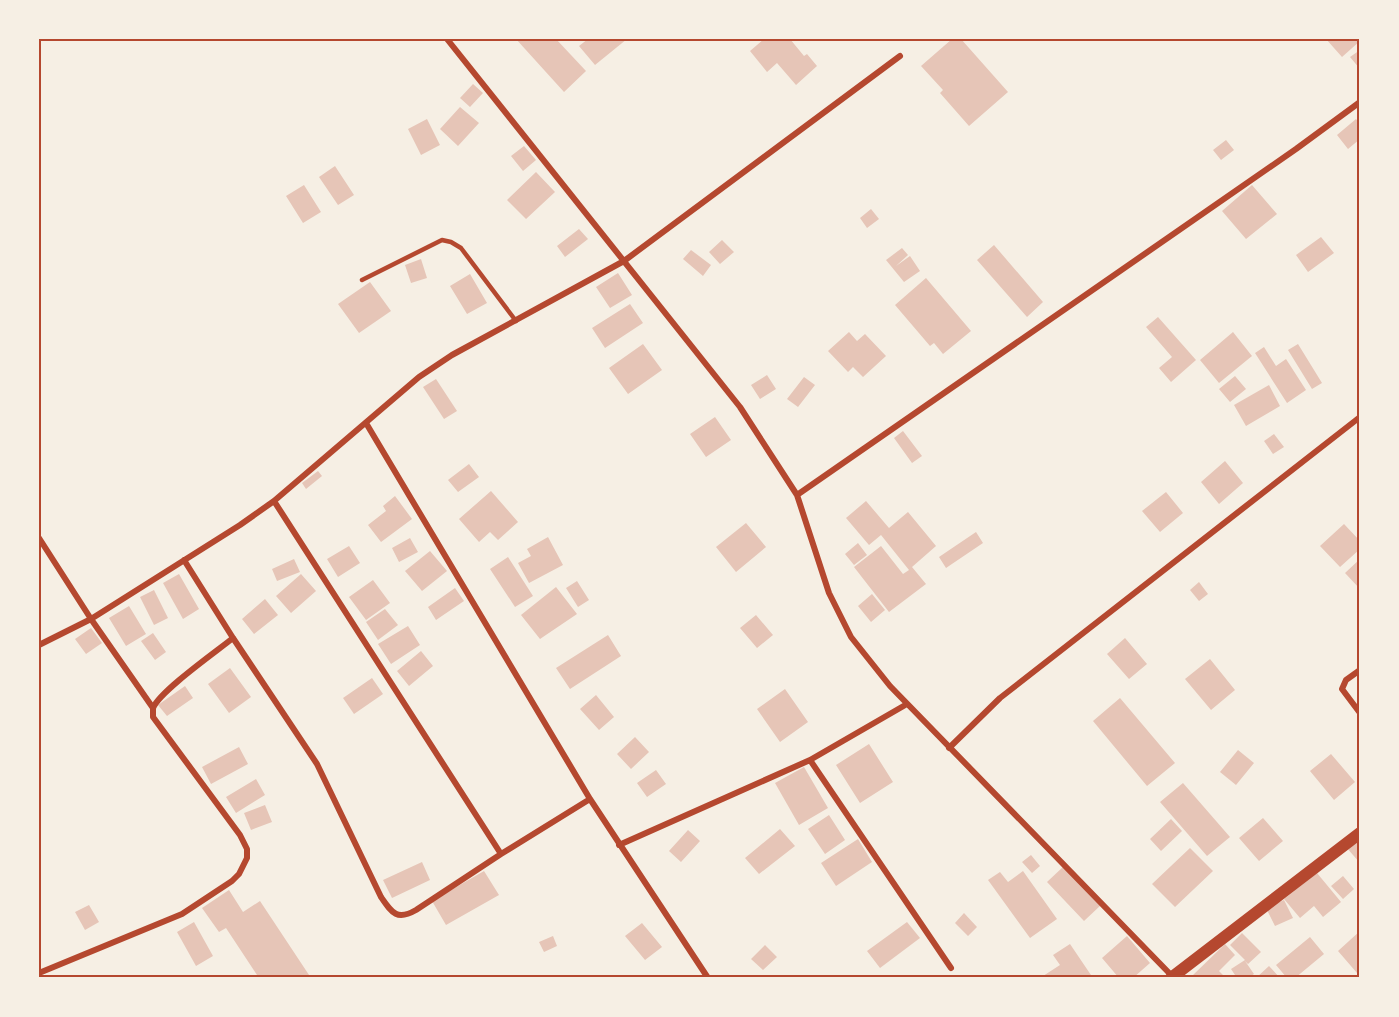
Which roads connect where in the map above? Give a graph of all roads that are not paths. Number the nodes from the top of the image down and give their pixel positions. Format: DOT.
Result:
graph roads {
  1 [pos="447,39"];
  2 [pos="900,56"];
  3 [pos="1360,102"];
  4 [pos="624,261"];
  5 [pos="362,280"];
  6 [pos="516,321"];
  7 [pos="1360,417"];
  8 [pos="366,423"];
  9 [pos="797,495"];
  10 [pos="274,501"];
  11 [pos="39,538"];
  12 [pos="184,560"];
  13 [pos="91,619"];
  14 [pos="233,638"];
  15 [pos="39,645"];
  16 [pos="1360,670"];
  17 [pos="907,704"];
  18 [pos="153,708"];
  19 [pos="1360,713"];
  20 [pos="950,748"];
  21 [pos="810,760"];
  22 [pos="590,799"];
  23 [pos="1360,833"];
  24 [pos="619,844"];
  25 [pos="501,854"];
  26 [pos="951,968"];
  27 [pos="39,974"];
  28 [pos="1173,977"];
  29 [pos="708,978"];
  1 -- 4 [label="street"];
  2 -- 4 [label="street"];
  3 -- 9 [label="street"];
  4 -- 6 [label="street"];
  4 -- 9 [label="street"];
  5 -- 6 [label="lane"];
  6 -- 8 [label="street"];
  7 -- 20 [label="street"];
  8 -- 10 [label="street"];
  8 -- 22 [label="street"];
  9 -- 17 [label="street"];
  10 -- 12 [label="street"];
  10 -- 25 [label="street"];
  11 -- 13 [label="street"];
  12 -- 13 [label="street"];
  12 -- 14 [label="street"];
  13 -- 15 [label="street"];
  13 -- 18 [label="street"];
  14 -- 18 [label="street"];
  14 -- 25 [label="street"];
  16 -- 19 [label="street"];
  17 -- 20 [label="street"];
  17 -- 21 [label="street"];
  18 -- 27 [label="street"];
  20 -- 28 [label="street"];
  21 -- 24 [label="street"];
  21 -- 26 [label="street"];
  22 -- 24 [label="street"];
  22 -- 25 [label="street"];
  23 -- 28 [label="main road"];
  24 -- 29 [label="street"];
}
